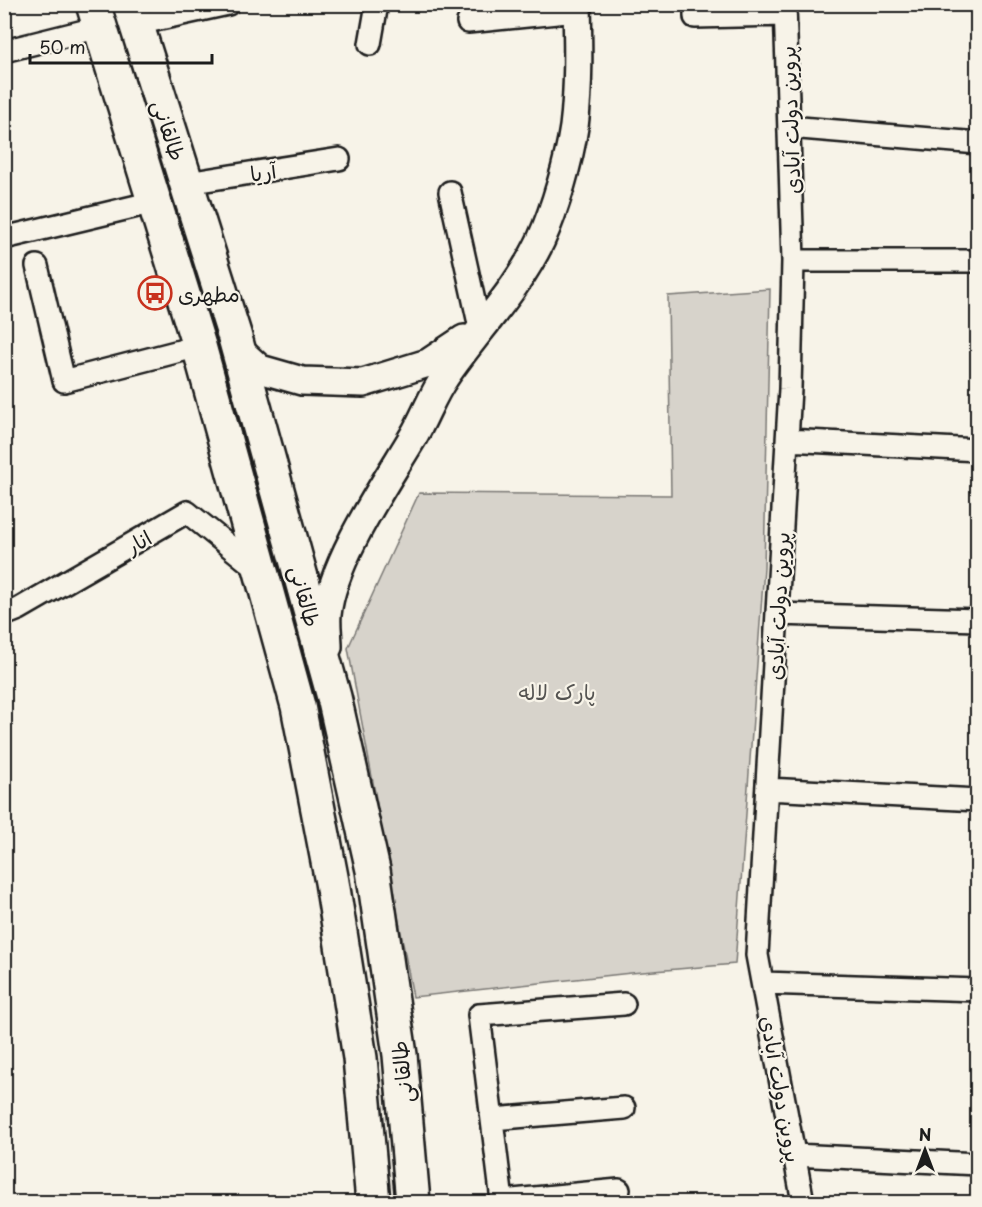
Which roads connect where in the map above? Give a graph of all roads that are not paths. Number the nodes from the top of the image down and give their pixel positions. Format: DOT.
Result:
graph roads {
  1 [pos="228,4"];
  2 [pos="377,4"];
  3 [pos="695,4"];
  4 [pos="577,8"];
  5 [pos="785,10"];
  6 [pos="134,14"];
  7 [pos="96,16"];
  8 [pos="468,22"];
  9 [pos="370,44"];
  10 [pos="4,51"];
  11 [pos="789,127"];
  12 [pos="978,143"];
  13 [pos="339,159"];
  14 [pos="187,183"];
  15 [pos="450,192"];
  16 [pos="154,202"];
  17 [pos="4,238"];
  18 [pos="794,261"];
  19 [pos="978,261"];
  20 [pos="37,266"];
  21 [pos="480,328"];
  22 [pos="199,346"];
  23 [pos="238,349"];
  24 [pos="787,440"];
  25 [pos="978,450"];
  26 [pos="261,572"];
  27 [pos="777,614"];
  28 [pos="4,615"];
  29 [pos="978,620"];
  30 [pos="330,684"];
  31 [pos="767,789"];
  32 [pos="978,800"];
  33 [pos="763,983"];
  34 [pos="978,990"];
  35 [pos="624,1004"];
  36 [pos="624,1108"];
  37 [pos="492,1119"];
  38 [pos="794,1155"];
  39 [pos="978,1164"];
  40 [pos="619,1190"];
  41 [pos="549,1200"];
  42 [pos="373,1203"];
  43 [pos="413,1203"];
  44 [pos="803,1203"];
  1 -- 6 [label="street"];
  2 -- 9 [label="street"];
  3 -- 5 [label="street"];
  4 -- 8 [label="street"];
  4 -- 21 [label="street"];
  5 -- 11 [label="street, پروین دولت آبادی"];
  6 -- 14 [label="main road, طالقانی"];
  7 -- 10 [label="street"];
  7 -- 16 [label="main road, طالقانی"];
  11 -- 12 [label="street"];
  11 -- 18 [label="street, پروین دولت آبادی"];
  13 -- 14 [label="street, آریا"];
  14 -- 23 [label="main road, طالقانی"];
  15 -- 21 [label="street"];
  16 -- 17 [label="street"];
  16 -- 22 [label="main road, طالقانی"];
  18 -- 19 [label="street"];
  18 -- 24 [label="street, پروین دولت آبادی"];
  20 -- 22 [label="street"];
  21 -- 23 [label="street"];
  21 -- 30 [label="street"];
  22 -- 26 [label="main road, طالقانی"];
  23 -- 30 [label="main road, طالقانی"];
  24 -- 25 [label="street"];
  24 -- 27 [label="street, پروین دولت آبادی"];
  26 -- 28 [label="street, انار"];
  26 -- 42 [label="main road, طالقانی"];
  27 -- 29 [label="street"];
  27 -- 31 [label="street, پروین دولت آبادی"];
  30 -- 43 [label="main road, طالقانی"];
  31 -- 32 [label="street"];
  31 -- 33 [label="street, پروین دولت آبادی"];
  33 -- 34 [label="street"];
  33 -- 38 [label="street, پروین دولت آبادی"];
  35 -- 37 [label="street"];
  36 -- 37 [label="street"];
  37 -- 41 [label="street"];
  38 -- 39 [label="street"];
  38 -- 44 [label="street, پروین دولت آبادی"];
  40 -- 41 [label="street"];
}
